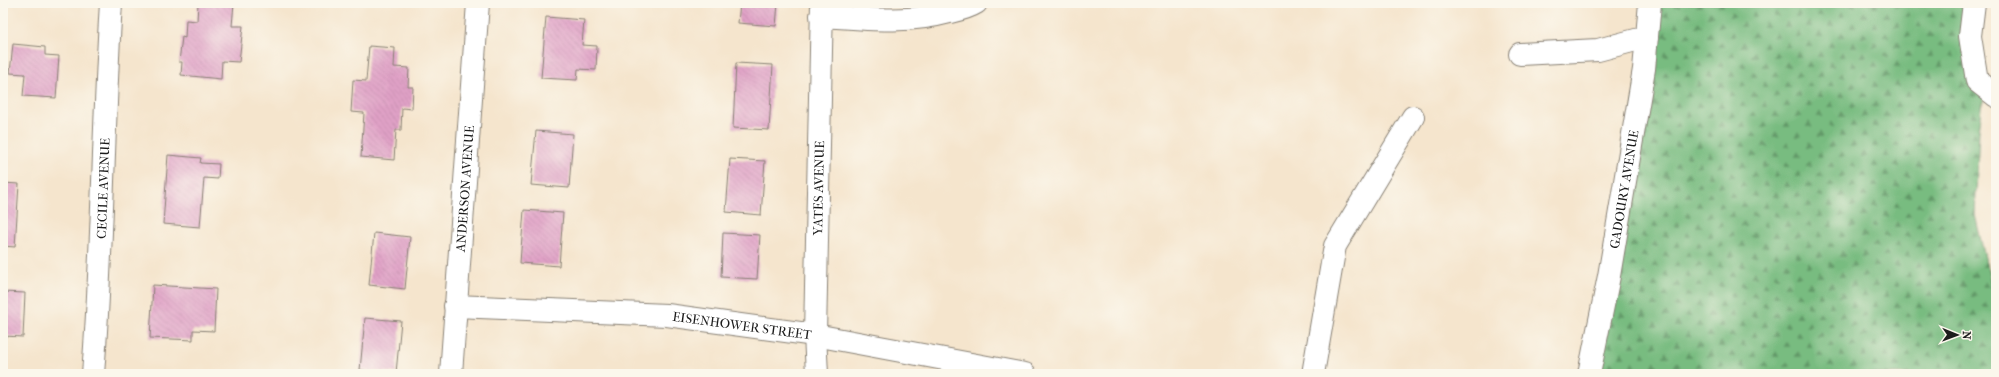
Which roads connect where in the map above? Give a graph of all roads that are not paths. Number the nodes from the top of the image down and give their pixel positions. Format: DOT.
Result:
graph roads {
  1 [pos="111,3"];
  2 [pos="478,3"];
  3 [pos="976,3"];
  4 [pos="1650,3"];
  5 [pos="1974,3"];
  6 [pos="821,9"];
  7 [pos="1647,37"];
  8 [pos="1520,54"];
  9 [pos="1996,96"];
  10 [pos="1413,117"];
  11 [pos="455,306"];
  12 [pos="815,335"];
  13 [pos="93,374"];
  14 [pos="451,374"];
  15 [pos="817,374"];
  16 [pos="1024,374"];
  17 [pos="1313,374"];
  18 [pos="1589,374"];
  1 -- 13 [label="street, CECILE AVENUE"];
  2 -- 11 [label="street, ANDERSON AVENUE"];
  3 -- 6 [label="street"];
  4 -- 7 [label="street, GADOURY AVENUE"];
  5 -- 9 [label="street"];
  6 -- 12 [label="street, YATES AVENUE"];
  7 -- 8 [label="street"];
  7 -- 18 [label="street, GADOURY AVENUE"];
  10 -- 17 [label="street"];
  11 -- 12 [label="street, EISENHOWER STREET"];
  11 -- 14 [label="street, ANDERSON AVENUE"];
  12 -- 15 [label="street, YATES AVENUE"];
  12 -- 16 [label="street, EISENHOWER STREET"];
}
